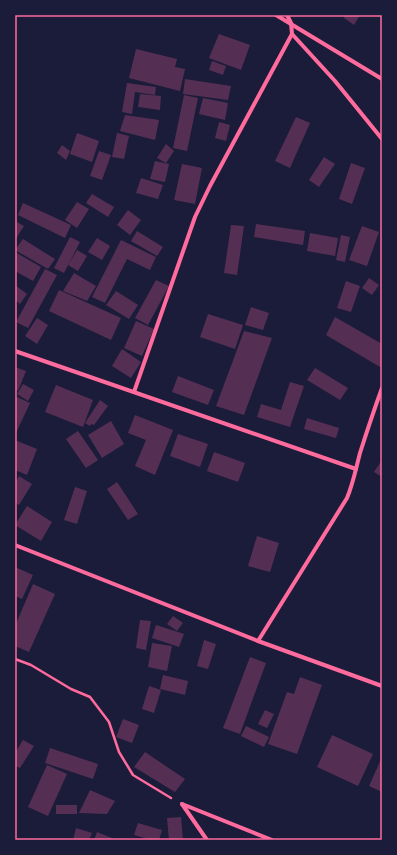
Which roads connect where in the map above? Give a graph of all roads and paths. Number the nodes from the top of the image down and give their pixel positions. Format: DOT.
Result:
graph roads {
  1 [pos="276,15"];
  2 [pos="287,15"];
  3 [pos="290,23"];
  4 [pos="292,34"];
  5 [pos="382,78"];
  6 [pos="382,140"];
  7 [pos="15,351"];
  8 [pos="382,388"];
  9 [pos="134,392"];
  10 [pos="356,469"];
  11 [pos="15,545"];
  12 [pos="258,641"];
  13 [pos="15,659"];
  14 [pos="382,686"];
  15 [pos="182,804"];
  16 [pos="207,840"];
  17 [pos="272,840"];
  1 -- 3 [label="street"];
  2 -- 3 [label="street"];
  3 -- 4 [label="street"];
  3 -- 5 [label="street"];
  4 -- 6 [label="street"];
  4 -- 9 [label="street"];
  7 -- 9 [label="street"];
  8 -- 10 [label="street"];
  9 -- 10 [label="street"];
  10 -- 12 [label="street"];
  11 -- 12 [label="street"];
  12 -- 14 [label="street"];
  13 -- 15 [label="path"];
  15 -- 16 [label="street"];
  15 -- 17 [label="street"];
}
